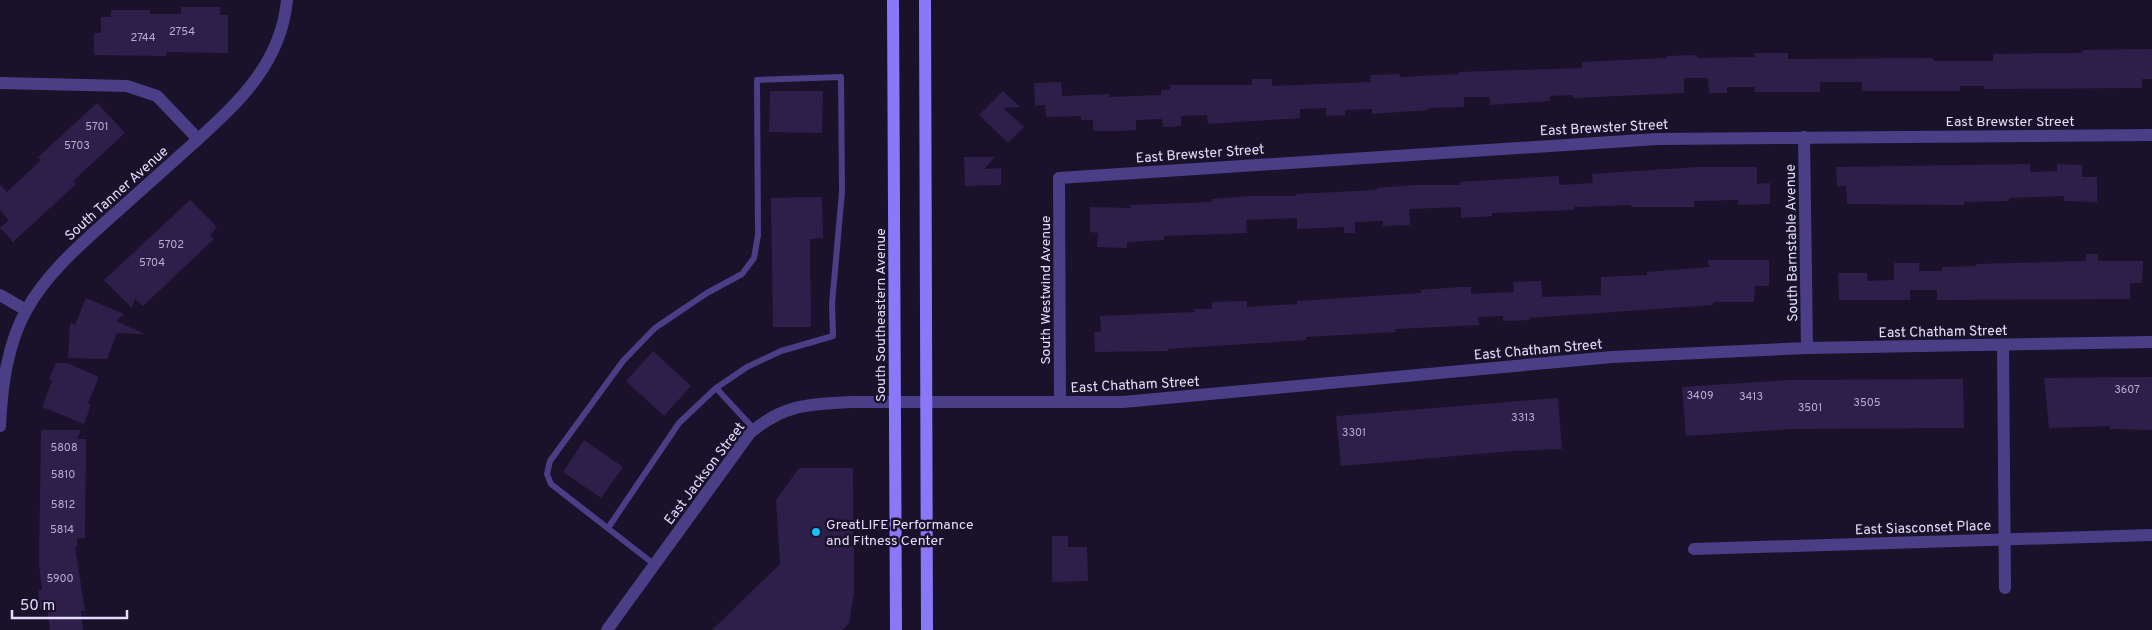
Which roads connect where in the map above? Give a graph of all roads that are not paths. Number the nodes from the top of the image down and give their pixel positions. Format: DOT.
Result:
graph roads {
  1 [pos="287,0"];
  2 [pos="893,0"];
  3 [pos="925,0"];
  4 [pos="0,83"];
  5 [pos="2152,134"];
  6 [pos="1804,137"];
  7 [pos="198,139"];
  8 [pos="1059,178"];
  9 [pos="0,295"];
  10 [pos="26,310"];
  11 [pos="2152,342"];
  12 [pos="2003,345"];
  13 [pos="1807,348"];
  14 [pos="716,388"];
  15 [pos="896,402"];
  16 [pos="1060,402"];
  17 [pos="927,403"];
  18 [pos="0,426"];
  19 [pos="754,429"];
  20 [pos="608,528"];
  21 [pos="2152,534"];
  22 [pos="2004,539"];
  23 [pos="1694,548"];
  24 [pos="655,565"];
  25 [pos="2005,588"];
  26 [pos="607,630"];
  27 [pos="896,630"];
  28 [pos="927,630"];
  1 -- 7 [label="street, South Tanner Avenue"];
  2 -- 15 [label="main road, South Southeastern Avenue"];
  3 -- 17 [label="main road"];
  4 -- 7 [label="street"];
  5 -- 6 [label="street, East Brewster Street"];
  6 -- 8 [label="street, East Brewster Street"];
  6 -- 13 [label="street, South Barnstable Avenue"];
  7 -- 10 [label="street, South Tanner Avenue"];
  8 -- 16 [label="street, South Westwind Avenue"];
  9 -- 10 [label="street"];
  10 -- 18 [label="street, South Tanner Avenue"];
  11 -- 12 [label="street, East Chatham Street"];
  12 -- 13 [label="street, East Chatham Street"];
  12 -- 22 [label="street"];
  13 -- 16 [label="street, East Chatham Street"];
  14 -- 19 [label="lane"];
  14 -- 20 [label="lane"];
  14 -- 20 [label="lane"];
  15 -- 17 [label="street, East Jackson Street"];
  15 -- 19 [label="street, East Jackson Street"];
  15 -- 27 [label="main road, South Southeastern Avenue"];
  16 -- 17 [label="street, East Chatham Street"];
  17 -- 28 [label="main road"];
  19 -- 24 [label="street, East Jackson Street"];
  20 -- 24 [label="lane"];
  21 -- 22 [label="street, East Siasconset Place"];
  22 -- 23 [label="street, East Siasconset Place"];
  22 -- 25 [label="street"];
  24 -- 26 [label="street, East Jackson Street"];
}
